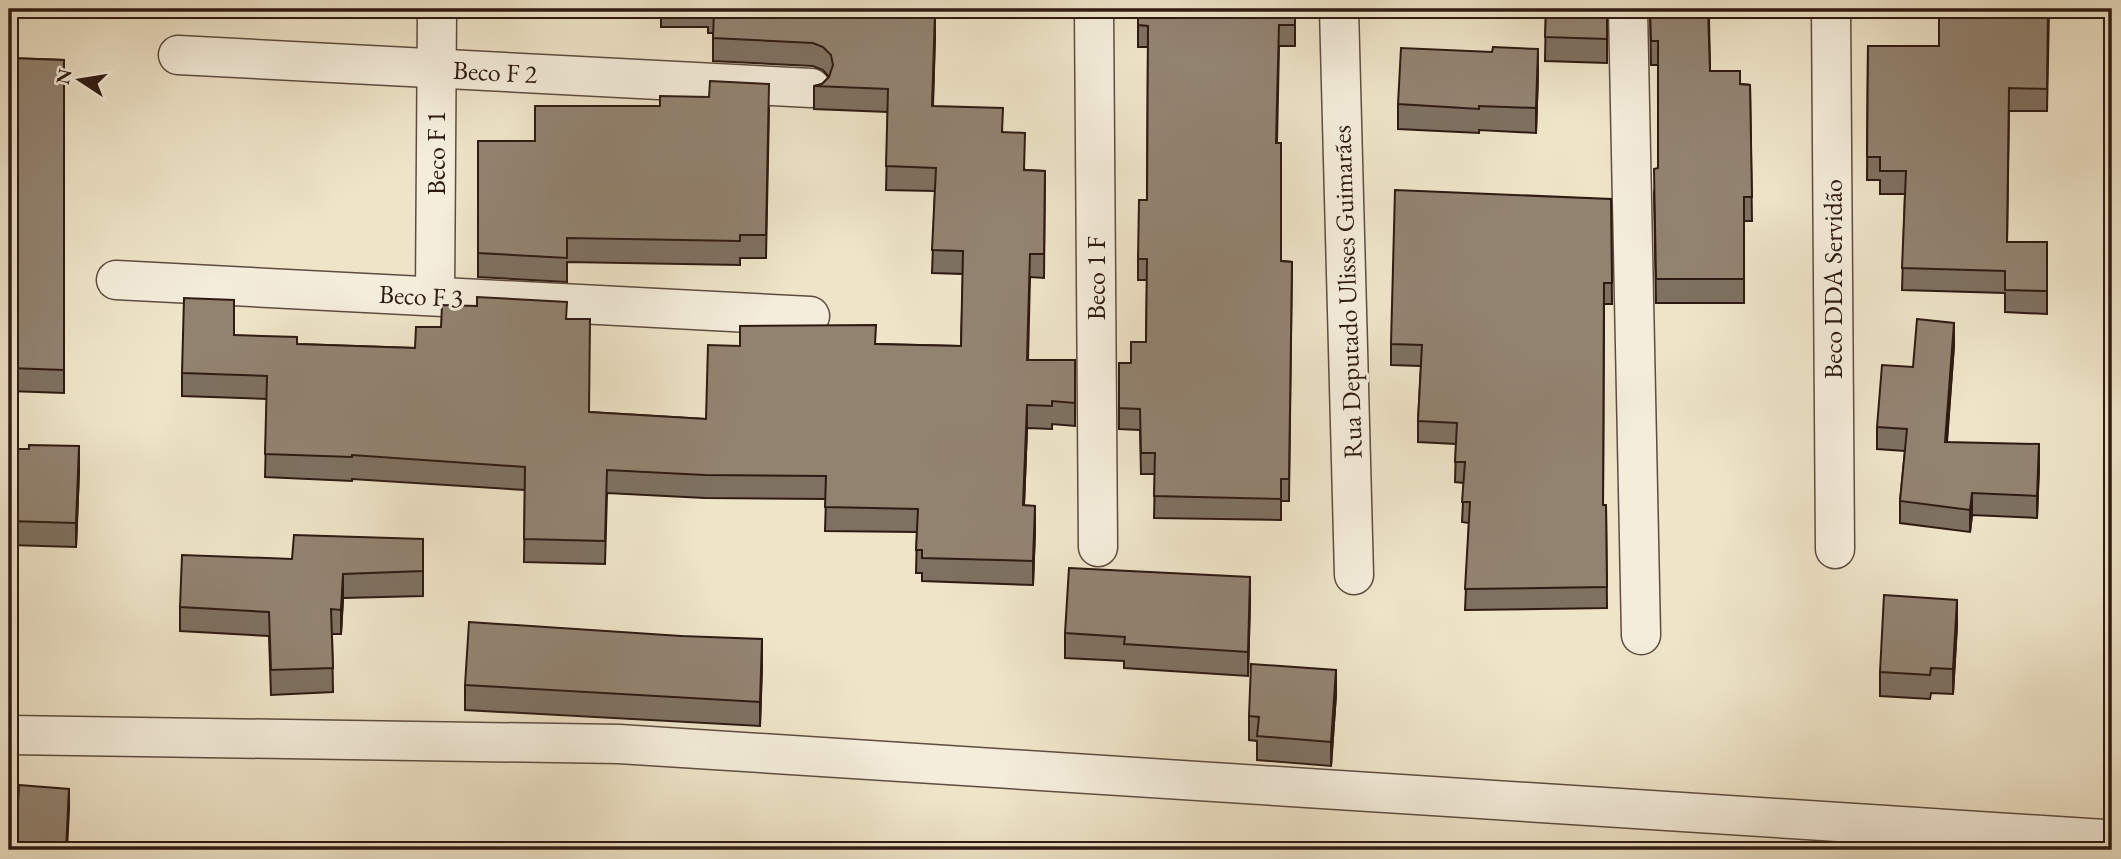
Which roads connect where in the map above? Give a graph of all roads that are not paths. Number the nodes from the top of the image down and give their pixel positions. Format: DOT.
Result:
graph roads {
  1 [pos="438,9"];
  2 [pos="1094,9"];
  3 [pos="1339,9"];
  4 [pos="1628,9"];
  5 [pos="1830,9"];
  6 [pos="178,55"];
  7 [pos="437,69"];
  8 [pos="811,88"];
  9 [pos="116,280"];
  10 [pos="435,296"];
  11 [pos="810,316"];
  12 [pos="1098,547"];
  13 [pos="1835,549"];
  14 [pos="1354,575"];
  15 [pos="1641,635"];
  16 [pos="9,735"];
  17 [pos="2104,839"];
  1 -- 7 [label="street, Beco F 1"];
  2 -- 12 [label="street, Beco 1 F"];
  3 -- 14 [label="street, Rua Deputado Ulisses Guimarães"];
  4 -- 15 [label="street"];
  5 -- 13 [label="street, Beco DDA Servidão"];
  6 -- 7 [label="street, Beco F 2"];
  7 -- 8 [label="street, Beco F 2"];
  7 -- 10 [label="street, Beco F 1"];
  9 -- 10 [label="street, Beco F 3"];
  10 -- 11 [label="street, Beco F 3"];
  16 -- 17 [label="street"];
}
